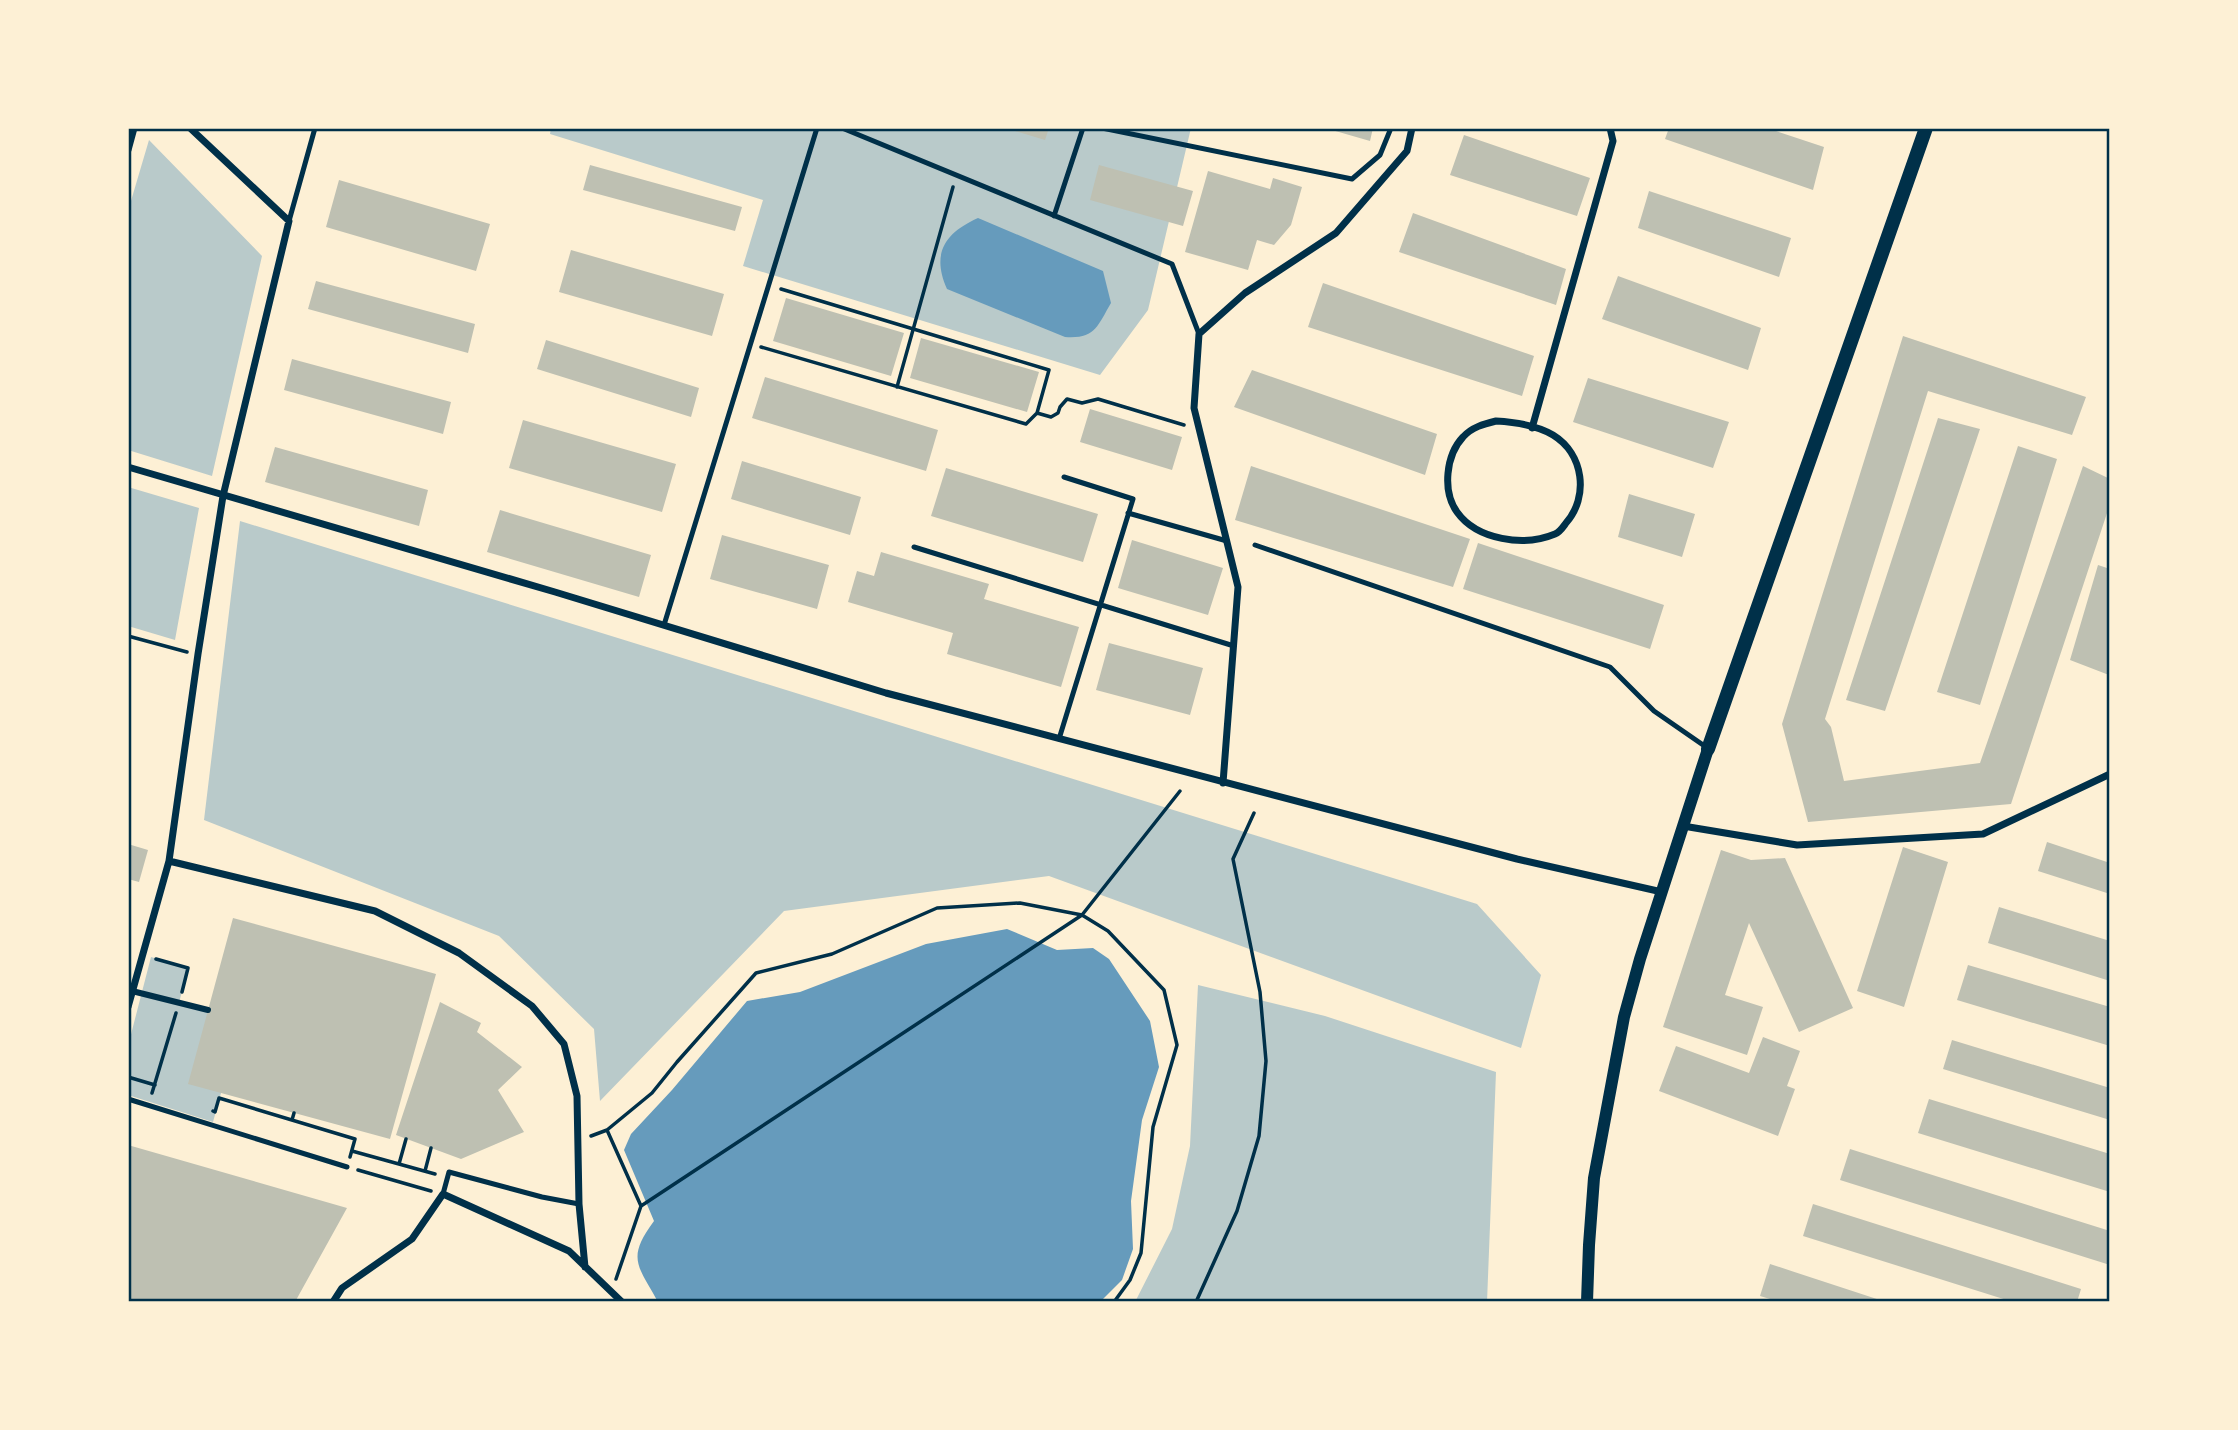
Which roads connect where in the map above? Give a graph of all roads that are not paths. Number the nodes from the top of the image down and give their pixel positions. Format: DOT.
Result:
graph roads {
  1 [pos="134,128"];
  2 [pos="190,128"];
  3 [pos="315,128"];
  4 [pos="817,128"];
  5 [pos="842,128"];
  6 [pos="1083,128"];
  7 [pos="1102,128"];
  8 [pos="1391,128"];
  9 [pos="1412,128"];
  10 [pos="1610,128"];
  11 [pos="1926,128"];
  12 [pos="128,149"];
  13 [pos="1054,216"];
  14 [pos="289,221"];
  15 [pos="1199,334"];
  16 [pos="1532,428"];
  17 [pos="128,467"];
  18 [pos="1064,477"];
  19 [pos="223,496"];
  20 [pos="1128,513"];
  21 [pos="1227,541"];
  22 [pos="1255,545"];
  23 [pos="914,547"];
  24 [pos="1100,606"];
  25 [pos="664,625"];
  26 [pos="1234,646"];
  27 [pos="1059,739"];
  28 [pos="1708,749"];
  29 [pos="2110,774"];
  30 [pos="1223,783"];
  31 [pos="1683,826"];
  32 [pos="169,860"];
  33 [pos="1663,892"];
  34 [pos="132,991"];
  35 [pos="128,1007"];
  36 [pos="208,1010"];
  37 [pos="128,1099"];
  38 [pos="347,1167"];
  39 [pos="443,1194"];
  40 [pos="579,1204"];
  41 [pos="585,1266"];
  42 [pos="333,1302"];
  43 [pos="622,1302"];
  44 [pos="1587,1302"];
  1 -- 12 [label="street"];
  2 -- 14 [label="street"];
  3 -- 14 [label="lane"];
  4 -- 25 [label="lane"];
  5 -- 13 [label="lane"];
  6 -- 13 [label="lane"];
  7 -- 8 [label="lane"];
  9 -- 15 [label="street"];
  10 -- 16 [label="street"];
  11 -- 28 [label="main road"];
  13 -- 15 [label="lane"];
  14 -- 19 [label="street"];
  15 -- 21 [label="street"];
  16 -- 16 [label="street"];
  17 -- 19 [label="street"];
  18 -- 20 [label="lane"];
  19 -- 25 [label="street"];
  19 -- 32 [label="street"];
  20 -- 21 [label="lane"];
  20 -- 24 [label="lane"];
  21 -- 26 [label="street"];
  22 -- 28 [label="lane"];
  23 -- 24 [label="lane"];
  24 -- 26 [label="lane"];
  24 -- 27 [label="lane"];
  25 -- 27 [label="street"];
  26 -- 30 [label="street"];
  27 -- 30 [label="street"];
  28 -- 31 [label="street"];
  29 -- 31 [label="street"];
  30 -- 33 [label="street"];
  31 -- 33 [label="street"];
  32 -- 34 [label="street"];
  32 -- 40 [label="street"];
  33 -- 44 [label="street"];
  34 -- 35 [label="street"];
  34 -- 36 [label="street"];
  37 -- 38 [label="lane"];
  39 -- 40 [label="lane"];
  39 -- 41 [label="street"];
  39 -- 42 [label="street"];
  40 -- 41 [label="street"];
  41 -- 43 [label="street"];
}
